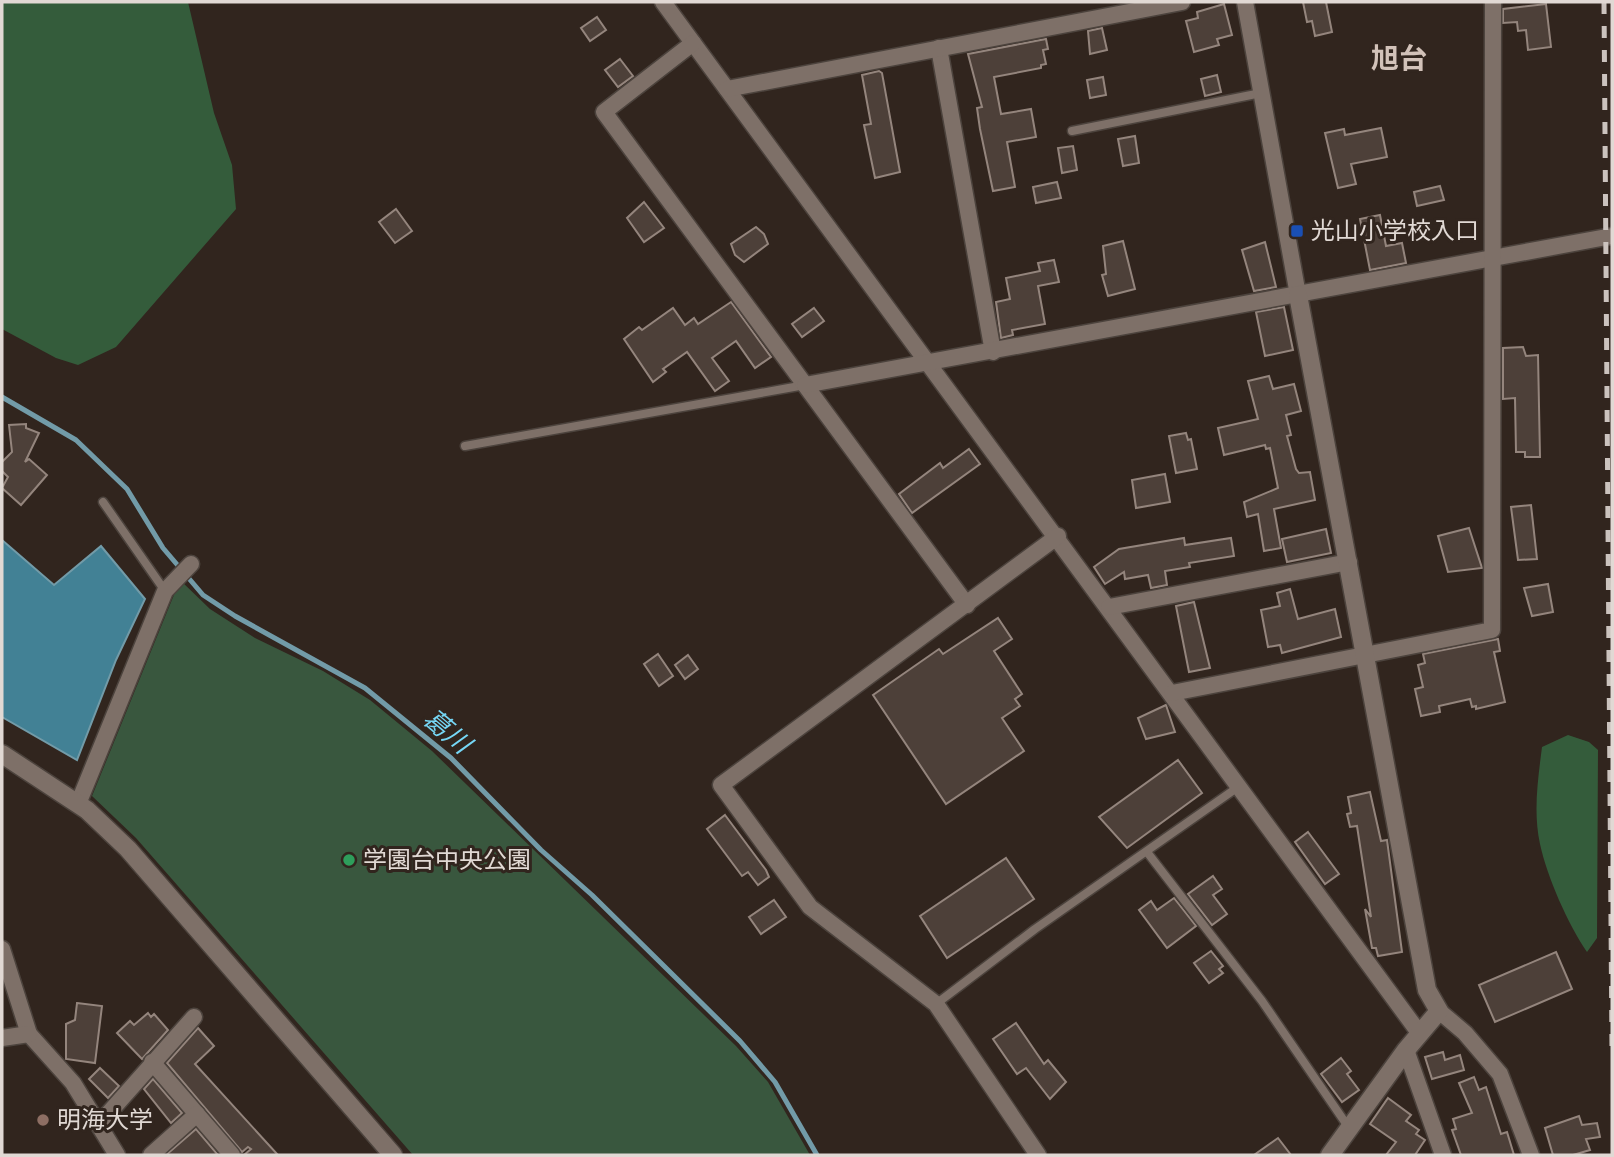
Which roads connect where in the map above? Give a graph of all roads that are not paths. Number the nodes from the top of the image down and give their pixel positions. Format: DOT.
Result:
graph roads {
  1 [pos="663,2"];
  2 [pos="1182,2"];
  3 [pos="1245,2"];
  4 [pos="1493,2"];
  5 [pos="693,43"];
  6 [pos="939,48"];
  7 [pos="727,89"];
  8 [pos="1261,93"];
  9 [pos="1072,131"];
  10 [pos="1612,236"];
  11 [pos="1494,258"];
  12 [pos="1298,295"];
  13 [pos="993,352"];
  14 [pos="929,362"];
  15 [pos="805,385"];
  16 [pos="465,446"];
  17 [pos="103,502"];
  18 [pos="1058,536"];
  19 [pos="1349,562"];
  20 [pos="191,564"];
  21 [pos="165,591"];
  22 [pos="967,605"];
  23 [pos="1109,607"];
  24 [pos="1366,654"];
  25 [pos="1172,693"];
  26 [pos="2,754"];
  27 [pos="1241,785"];
  28 [pos="78,804"];
  29 [pos="1147,852"];
  30 [pos="2,949"];
  31 [pos="936,1004"];
  32 [pos="1439,1011"];
  33 [pos="194,1017"];
  34 [pos="29,1034"];
  35 [pos="1420,1034"];
  36 [pos="2,1038"];
  37 [pos="1406,1050"];
  38 [pos="152,1062"];
  39 [pos="197,1114"];
  40 [pos="99,1124"];
  41 [pos="1349,1128"];
  42 [pos="1437,1151"];
  43 [pos="117,1155"];
  44 [pos="151,1155"];
  45 [pos="232,1155"];
  46 [pos="393,1155"];
  47 [pos="1038,1155"];
  48 [pos="1330,1155"];
  49 [pos="1531,1155"];
  1 -- 5 [label="street"];
  2 -- 6 [label="street"];
  3 -- 8 [label="street"];
  4 -- 11 [label="street"];
  5 -- 7 [label="street"];
  5 -- 15 [label="street"];
  6 -- 7 [label="street"];
  6 -- 13 [label="street"];
  7 -- 14 [label="street"];
  8 -- 9 [label="lane"];
  8 -- 12 [label="street"];
  10 -- 11 [label="street"];
  11 -- 12 [label="street"];
  11 -- 24 [label="street"];
  12 -- 13 [label="street"];
  12 -- 19 [label="street"];
  13 -- 14 [label="street"];
  14 -- 15 [label="street"];
  14 -- 18 [label="street"];
  15 -- 16 [label="lane"];
  15 -- 22 [label="street"];
  17 -- 21 [label="lane"];
  18 -- 22 [label="street"];
  18 -- 23 [label="street"];
  19 -- 23 [label="street"];
  19 -- 24 [label="street"];
  20 -- 21 [label="street"];
  21 -- 28 [label="street"];
  22 -- 31 [label="street"];
  23 -- 25 [label="street"];
  24 -- 25 [label="street"];
  24 -- 32 [label="street"];
  25 -- 27 [label="street"];
  26 -- 28 [label="street"];
  27 -- 29 [label="lane"];
  27 -- 35 [label="street"];
  28 -- 46 [label="street"];
  29 -- 31 [label="lane"];
  29 -- 41 [label="lane"];
  30 -- 34 [label="street"];
  31 -- 47 [label="street"];
  32 -- 35 [label="street"];
  32 -- 49 [label="street"];
  33 -- 38 [label="street"];
  34 -- 36 [label="street"];
  34 -- 40 [label="street"];
  35 -- 37 [label="street"];
  37 -- 41 [label="street"];
  37 -- 42 [label="street"];
  38 -- 39 [label="street"];
  38 -- 40 [label="street"];
  39 -- 44 [label="street"];
  39 -- 45 [label="street"];
  40 -- 43 [label="street"];
  41 -- 48 [label="street"];
}
